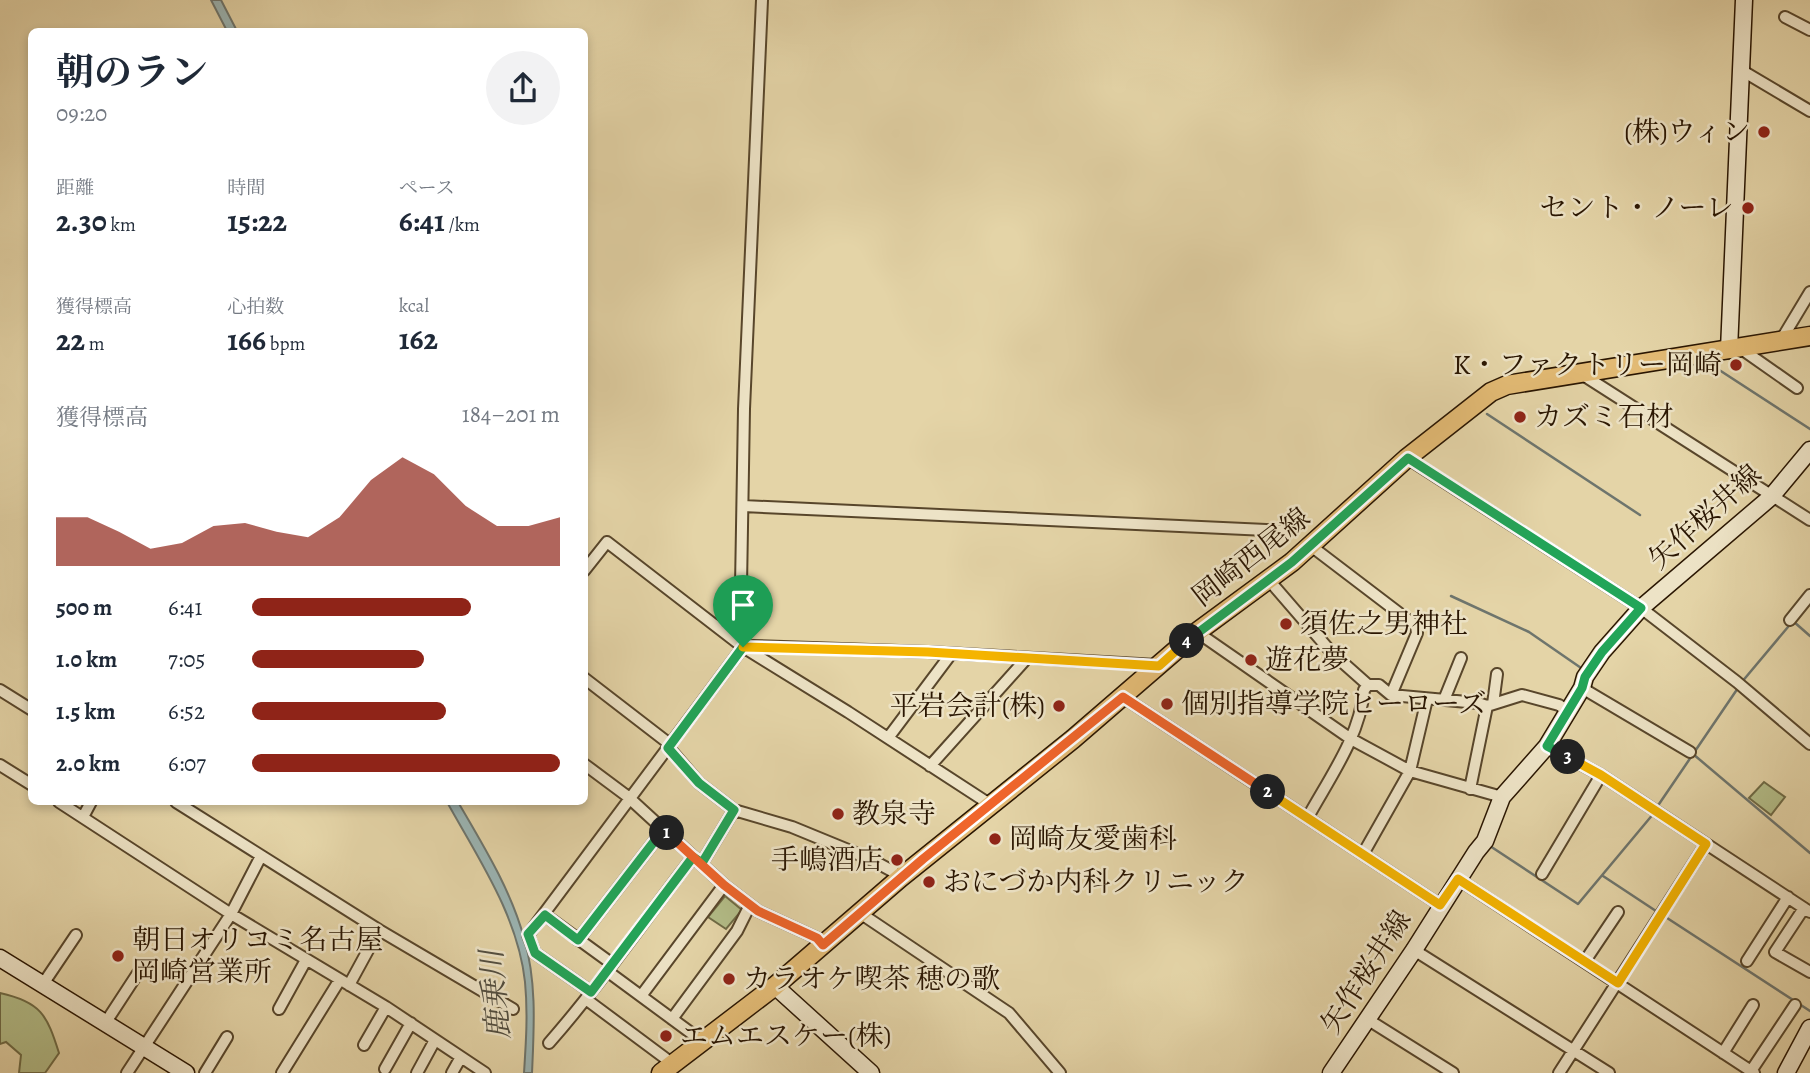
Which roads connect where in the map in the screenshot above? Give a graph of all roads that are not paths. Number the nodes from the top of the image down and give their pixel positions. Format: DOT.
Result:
graph roads {
  1 [pos="762,0"];
  2 [pos="1744,0"];
  3 [pos="1785,17"];
  4 [pos="1810,30"];
  5 [pos="1741,70"];
  6 [pos="1810,111"];
  7 [pos="1810,292"];
  8 [pos="1810,336"];
  9 [pos="1780,342"];
  10 [pos="1735,349"];
  11 [pos="1580,373"];
  12 [pos="1797,388"];
  13 [pos="1810,450"];
  14 [pos="1408,458"];
  15 [pos="1772,497"];
  16 [pos="743,506"];
  17 [pos="1810,520"];
  18 [pos="1288,531"];
  19 [pos="1311,546"];
  20 [pos="588,567"];
  21 [pos="1268,579"];
  22 [pos="1810,595"];
  23 [pos="1641,608"];
  24 [pos="1790,620"];
  25 [pos="1197,632"];
  26 [pos="742,647"];
  27 [pos="951,653"];
  28 [pos="1027,658"];
  29 [pos="1461,658"];
  30 [pos="1159,666"];
  31 [pos="1497,674"];
  32 [pos="588,681"];
  33 [pos="1368,685"];
  34 [pos="1582,688"];
  35 [pos="0,690"];
  36 [pos="1391,695"];
  37 [pos="1123,697"];
  38 [pos="1427,699"];
  39 [pos="1444,700"];
  40 [pos="1490,705"];
  41 [pos="28,708"];
  42 [pos="1568,711"];
  43 [pos="1810,727"];
  44 [pos="888,738"];
  45 [pos="1351,739"];
  46 [pos="1806,741"];
  47 [pos="1547,746"];
  48 [pos="668,748"];
  49 [pos="1690,752"];
  50 [pos="0,765"];
  51 [pos="930,766"];
  52 [pos="588,767"];
  53 [pos="1410,771"];
  54 [pos="1601,775"];
  55 [pos="28,782"];
  56 [pos="1471,789"];
  57 [pos="1502,797"];
  58 [pos="631,801"];
  59 [pos="64,805"];
  60 [pos="89,805"];
  61 [pos="181,805"];
  62 [pos="991,805"];
  63 [pos="734,810"];
  64 [pos="83,817"];
  65 [pos="1308,817"];
  66 [pos="663,830"];
  67 [pos="1706,844"];
  68 [pos="1363,854"];
  69 [pos="261,856"];
  70 [pos="697,860"];
  71 [pos="1542,874"];
  72 [pos="900,878"];
  73 [pos="1458,879"];
  74 [pos="724,885"];
  75 [pos="1788,897"];
  76 [pos="750,905"];
  77 [pos="1440,905"];
  78 [pos="1807,910"];
  79 [pos="1618,912"];
  80 [pos="860,913"];
  81 [pos="230,914"];
  82 [pos="545,915"];
  83 [pos="379,930"];
  84 [pos="76,935"];
  85 [pos="578,940"];
  86 [pos="823,945"];
  87 [pos="1414,950"];
  88 [pos="0,958"];
  89 [pos="306,960"];
  90 [pos="1585,961"];
  91 [pos="1747,961"];
  92 [pos="609,967"];
  93 [pos="1810,972"];
  94 [pos="138,973"];
  95 [pos="344,983"];
  96 [pos="1618,983"];
  97 [pos="43,984"];
  98 [pos="775,986"];
  99 [pos="589,996"];
  100 [pos="641,996"];
  101 [pos="1753,1005"];
  102 [pos="1795,1005"];
  103 [pos="386,1007"];
  104 [pos="279,1009"];
  105 [pos="513,1009"];
  106 [pos="672,1019"];
  107 [pos="1367,1019"];
  108 [pos="106,1022"];
  109 [pos="411,1023"];
  110 [pos="1810,1028"];
  111 [pos="227,1037"];
  112 [pos="435,1040"];
  113 [pos="702,1041"];
  114 [pos="549,1044"];
  115 [pos="365,1045"];
  116 [pos="146,1046"];
  117 [pos="1574,1050"];
  118 [pos="1723,1053"];
  119 [pos="461,1057"];
  120 [pos="667,1068"];
  121 [pos="384,1069"];
  122 [pos="1753,1072"];
  123 [pos="127,1073"];
  124 [pos="186,1073"];
  125 [pos="205,1073"];
  126 [pos="282,1073"];
  127 [pos="417,1073"];
  128 [pos="452,1073"];
  129 [pos="485,1073"];
  130 [pos="871,1073"];
  131 [pos="1060,1073"];
  132 [pos="1331,1073"];
  133 [pos="1453,1073"];
  134 [pos="1559,1073"];
  135 [pos="1609,1073"];
  136 [pos="1786,1073"];
  1 -- 16 [label="street"];
  2 -- 5 [label="street"];
  3 -- 4 [label="street"];
  5 -- 6 [label="street"];
  5 -- 10 [label="street"];
  7 -- 9 [label="street"];
  8 -- 9 [label="main road, 岡崎西尾線"];
  9 -- 10 [label="main road, 岡崎西尾線"];
  10 -- 11 [label="main road, 岡崎西尾線"];
  10 -- 12 [label="street"];
  11 -- 14 [label="main road, 岡崎西尾線"];
  11 -- 15 [label="street"];
  13 -- 15 [label="street, 矢作桜井線"];
  14 -- 19 [label="main road, 岡崎西尾線"];
  14 -- 23 [label="street"];
  15 -- 17 [label="street"];
  15 -- 23 [label="street, 矢作桜井線"];
  16 -- 18 [label="street"];
  16 -- 26 [label="street"];
  19 -- 21 [label="main road, 岡崎西尾線"];
  19 -- 36 [label="street"];
  20 -- 26 [label="street"];
  21 -- 25 [label="main road, 岡崎西尾線"];
  21 -- 33 [label="street"];
  22 -- 24 [label="street"];
  23 -- 34 [label="street, 矢作桜井線"];
  23 -- 46 [label="street"];
  25 -- 30 [label="main road, 岡崎西尾線"];
  25 -- 45 [label="street"];
  26 -- 27 [label="street"];
  26 -- 44 [label="street"];
  26 -- 48 [label="street"];
  27 -- 28 [label="street"];
  27 -- 44 [label="street"];
  28 -- 30 [label="street"];
  28 -- 51 [label="street"];
  29 -- 39 [label="street"];
  30 -- 37 [label="main road, 岡崎西尾線"];
  31 -- 40 [label="street"];
  32 -- 48 [label="street"];
  33 -- 36 [label="street"];
  33 -- 45 [label="street"];
  34 -- 42 [label="street, 矢作桜井線"];
  34 -- 49 [label="street"];
  35 -- 41 [label="street"];
  36 -- 38 [label="street"];
  37 -- 62 [label="main road, 岡崎西尾線"];
  37 -- 65 [label="street"];
  38 -- 39 [label="street"];
  38 -- 53 [label="street"];
  39 -- 40 [label="street"];
  40 -- 42 [label="street"];
  40 -- 56 [label="street"];
  42 -- 47 [label="street, 矢作桜井線"];
  43 -- 46 [label="street"];
  44 -- 51 [label="street"];
  45 -- 53 [label="street"];
  45 -- 65 [label="street"];
  47 -- 54 [label="street"];
  47 -- 57 [label="street, 矢作桜井線"];
  48 -- 58 [label="street"];
  48 -- 63 [label="street"];
  50 -- 55 [label="street"];
  51 -- 62 [label="street"];
  52 -- 58 [label="street"];
  53 -- 56 [label="street"];
  53 -- 68 [label="street"];
  54 -- 67 [label="street"];
  54 -- 71 [label="street"];
  56 -- 57 [label="street"];
  57 -- 73 [label="street, 矢作桜井線"];
  58 -- 66 [label="street"];
  58 -- 82 [label="street"];
  59 -- 64 [label="street"];
  60 -- 64 [label="street"];
  61 -- 69 [label="street"];
  62 -- 72 [label="main road, 岡崎西尾線"];
  63 -- 70 [label="street"];
  63 -- 72 [label="street"];
  64 -- 81 [label="street"];
  65 -- 68 [label="street"];
  66 -- 70 [label="street"];
  66 -- 85 [label="street"];
  67 -- 75 [label="street"];
  67 -- 96 [label="street"];
  68 -- 77 [label="street"];
  69 -- 81 [label="street"];
  69 -- 83 [label="street"];
  70 -- 74 [label="street"];
  70 -- 92 [label="street"];
  72 -- 80 [label="main road, 岡崎西尾線"];
  73 -- 77 [label="street, 矢作桜井線"];
  73 -- 90 [label="street"];
  74 -- 76 [label="street"];
  74 -- 100 [label="street"];
  75 -- 78 [label="street"];
  75 -- 91 [label="street"];
  76 -- 86 [label="street"];
  76 -- 106 [label="street"];
  77 -- 87 [label="street, 矢作桜井線"];
  78 -- 93 [label="street"];
  79 -- 90 [label="street"];
  80 -- 86 [label="main road, 岡崎西尾線"];
  80 -- 131 [label="street"];
  81 -- 89 [label="street"];
  81 -- 116 [label="street"];
  82 -- 85 [label="street"];
  82 -- 99 [label="street"];
  83 -- 95 [label="street"];
  83 -- 105 [label="street"];
  84 -- 97 [label="street"];
  85 -- 92 [label="street"];
  86 -- 98 [label="main road, 岡崎西尾線"];
  87 -- 107 [label="street, 矢作桜井線"];
  87 -- 117 [label="street"];
  88 -- 97 [label="street"];
  89 -- 95 [label="street"];
  89 -- 104 [label="street"];
  90 -- 96 [label="street"];
  92 -- 99 [label="street"];
  92 -- 100 [label="street"];
  94 -- 108 [label="street"];
  95 -- 103 [label="street"];
  95 -- 126 [label="street"];
  96 -- 117 [label="street"];
  96 -- 118 [label="street"];
  97 -- 108 [label="street"];
  98 -- 113 [label="main road, 岡崎西尾線"];
  98 -- 130 [label="street"];
  99 -- 114 [label="street"];
  99 -- 120 [label="street"];
  100 -- 106 [label="street"];
  101 -- 118 [label="street"];
  102 -- 122 [label="street"];
  103 -- 109 [label="street"];
  103 -- 115 [label="street"];
  106 -- 113 [label="street"];
  107 -- 132 [label="street, 矢作桜井線"];
  107 -- 133 [label="street"];
  108 -- 116 [label="street"];
  109 -- 112 [label="street"];
  109 -- 121 [label="street"];
  110 -- 136 [label="street"];
  111 -- 125 [label="street"];
  112 -- 119 [label="street"];
  112 -- 127 [label="street"];
  113 -- 120 [label="main road, 岡崎西尾線"];
  116 -- 123 [label="street"];
  116 -- 124 [label="street"];
  117 -- 134 [label="street"];
  117 -- 135 [label="street"];
  118 -- 122 [label="street"];
  119 -- 128 [label="street"];
  119 -- 129 [label="street"];
}
